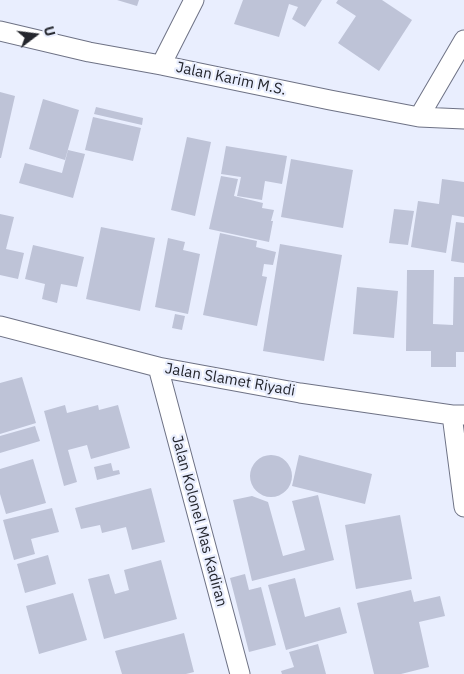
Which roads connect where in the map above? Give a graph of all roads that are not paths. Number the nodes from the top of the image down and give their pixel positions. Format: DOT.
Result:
graph roads {
  1 [pos="194,0"];
  2 [pos="0,31"];
  3 [pos="464,40"];
  4 [pos="162,65"];
  5 [pos="419,116"];
  6 [pos="464,119"];
  7 [pos="0,326"];
  8 [pos="158,367"];
  9 [pos="458,415"];
  10 [pos="464,507"];
  11 [pos="240,674"];
  1 -- 4 [label="street"];
  2 -- 4 [label="street, Jalan Karim M.S."];
  3 -- 5 [label="street"];
  4 -- 5 [label="street, Jalan Karim M.S."];
  5 -- 6 [label="street, Jalan Karim M.S."];
  7 -- 8 [label="street, Jalan Slamet Riyadi"];
  8 -- 9 [label="street, Jalan Slamet Riyadi"];
  8 -- 11 [label="street, Jalan Kolonel Mas Kadiran"];
  9 -- 10 [label="street"];
}
